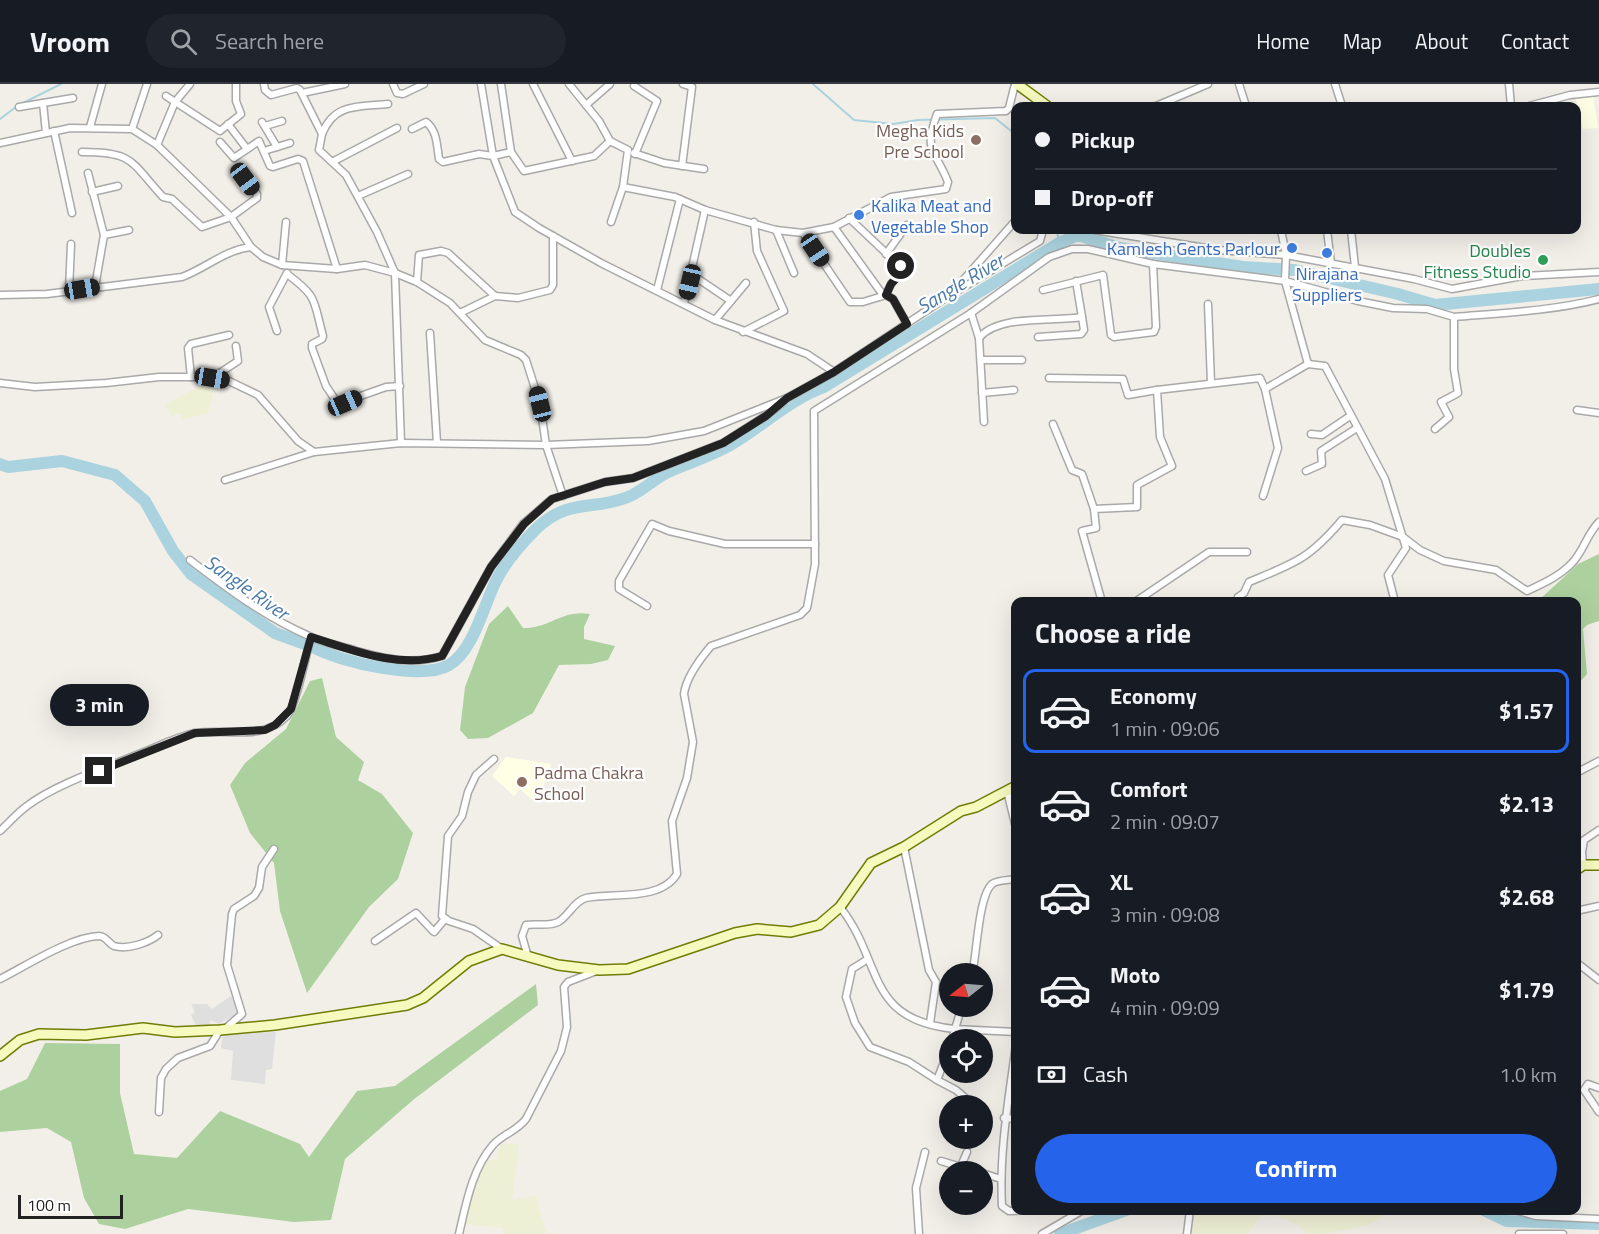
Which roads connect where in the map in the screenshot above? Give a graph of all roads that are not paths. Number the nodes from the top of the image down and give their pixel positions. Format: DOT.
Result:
graph roads {
  1 [pos="102,84"];
  2 [pos="147,84"];
  3 [pos="188,84"];
  4 [pos="237,84"];
  5 [pos="264,84"];
  6 [pos="345,84"];
  7 [pos="393,84"];
  8 [pos="424,84"];
  9 [pos="481,84"];
  10 [pos="501,84"];
  11 [pos="533,84"];
  12 [pos="569,84"];
  13 [pos="610,84"];
  14 [pos="683,84"];
  15 [pos="1016,84"];
  16 [pos="1208,84"];
  17 [pos="1239,84"];
  18 [pos="1335,84"];
  19 [pos="1509,84"];
  20 [pos="634,86"];
  21 [pos="692,86"];
  22 [pos="298,88"];
  23 [pos="1599,92"];
  24 [pos="166,96"];
  25 [pos="73,98"];
  26 [pos="175,102"];
  27 [pos="1041,102"];
  28 [pos="1165,102"];
  29 [pos="1245,102"];
  30 [pos="1341,102"];
  31 [pos="1511,102"];
  32 [pos="1544,102"];
  33 [pos="43,103"];
  34 [pos="388,104"];
  35 [pos="586,105"];
  36 [pos="20,107"];
  37 [pos="282,121"];
  38 [pos="228,124"];
  39 [pos="90,128"];
  40 [pos="398,128"];
  41 [pos="132,129"];
  42 [pos="412,129"];
  43 [pos="50,132"];
  44 [pos="322,134"];
  45 [pos="610,141"];
  46 [pos="220,142"];
  47 [pos="0,143"];
  48 [pos="290,144"];
  49 [pos="157,145"];
  50 [pos="277,147"];
  51 [pos="247,149"];
  52 [pos="628,150"];
  53 [pos="264,151"];
  54 [pos="82,152"];
  55 [pos="511,152"];
  56 [pos="635,154"];
  57 [pos="493,156"];
  58 [pos="334,161"];
  59 [pos="572,161"];
  60 [pos="682,166"];
  61 [pos="704,169"];
  62 [pos="88,173"];
  63 [pos="408,174"];
  64 [pos="245,179"];
  65 [pos="118,186"];
  66 [pos="623,187"];
  67 [pos="92,192"];
  68 [pos="358,196"];
  69 [pos="680,199"];
  70 [pos="705,210"];
  71 [pos="72,213"];
  72 [pos="231,217"];
  73 [pos="849,218"];
  74 [pos="286,222"];
  75 [pos="611,222"];
  76 [pos="754,222"];
  77 [pos="907,225"];
  78 [pos="1011,226"];
  79 [pos="834,227"];
  80 [pos="129,230"];
  81 [pos="776,230"];
  82 [pos="803,233"];
  83 [pos="1042,234"];
  84 [pos="1119,234"];
  85 [pos="1282,234"];
  86 [pos="1327,234"];
  87 [pos="1351,234"];
  88 [pos="104,235"];
  89 [pos="553,236"];
  90 [pos="71,244"];
  91 [pos="251,247"];
  92 [pos="886,254"];
  93 [pos="1286,258"];
  94 [pos="1331,263"];
  95 [pos="1153,264"];
  96 [pos="282,265"];
  97 [pos="292,266"];
  98 [pos="1355,267"];
  99 [pos="337,269"];
  100 [pos="1599,272"];
  101 [pos="394,273"];
  102 [pos="794,273"];
  103 [pos="287,274"];
  104 [pos="691,274"];
  105 [pos="1285,279"];
  106 [pos="1076,280"];
  107 [pos="417,282"];
  108 [pos="746,283"];
  109 [pos="95,287"];
  110 [pos="657,290"];
  111 [pos="1043,290"];
  112 [pos="69,291"];
  113 [pos="0,295"];
  114 [pos="885,295"];
  115 [pos="950,295"];
  116 [pos="495,296"];
  117 [pos="1599,299"];
  118 [pos="731,301"];
  119 [pos="684,303"];
  120 [pos="1208,304"];
  121 [pos="460,313"];
  122 [pos="971,313"];
  123 [pos="1082,317"];
  124 [pos="1454,317"];
  125 [pos="715,320"];
  126 [pos="907,324"];
  127 [pos="277,332"];
  128 [pos="743,332"];
  129 [pos="430,333"];
  130 [pos="229,335"];
  131 [pos="1038,337"];
  132 [pos="980,338"];
  133 [pos="236,346"];
  134 [pos="981,360"];
  135 [pos="1022,360"];
  136 [pos="1308,364"];
  137 [pos="834,372"];
  138 [pos="191,377"];
  139 [pos="212,378"];
  140 [pos="1049,378"];
  141 [pos="0,383"];
  142 [pos="1210,383"];
  143 [pos="400,386"];
  144 [pos="1265,389"];
  145 [pos="1014,390"];
  146 [pos="1157,390"];
  147 [pos="982,393"];
  148 [pos="787,398"];
  149 [pos="1577,410"];
  150 [pos="1599,412"];
  151 [pos="1350,416"];
  152 [pos="984,422"];
  153 [pos="1053,424"];
  154 [pos="1357,428"];
  155 [pos="1436,429"];
  156 [pos="1311,434"];
  157 [pos="401,443"];
  158 [pos="437,443"];
  159 [pos="546,445"];
  160 [pos="314,452"];
  161 [pos="1306,471"];
  162 [pos="225,480"];
  163 [pos="563,496"];
  164 [pos="1263,496"];
  165 [pos="1094,508"];
  166 [pos="1599,522"];
  167 [pos="1403,537"];
  168 [pos="815,544"];
  169 [pos="1247,552"];
  170 [pos="190,560"];
  171 [pos="1101,597"];
  172 [pos="1142,597"];
  173 [pos="1238,597"];
  174 [pos="1394,597"];
  175 [pos="647,606"];
  176 [pos="311,637"];
  177 [pos="494,759"];
  178 [pos="1599,761"];
  179 [pos="1581,770"];
  180 [pos="1011,788"];
  181 [pos="1599,830"];
  182 [pos="0,831"];
  183 [pos="904,847"];
  184 [pos="274,849"];
  185 [pos="1581,852"];
  186 [pos="1599,865"];
  187 [pos="1581,867"];
  188 [pos="1011,880"];
  189 [pos="1599,906"];
  190 [pos="840,907"];
  191 [pos="1581,910"];
  192 [pos="445,919"];
  193 [pos="158,935"];
  194 [pos="375,941"];
  195 [pos="502,949"];
  196 [pos="528,957"];
  197 [pos="868,959"];
  198 [pos="973,963"];
  199 [pos="1581,966"];
  200 [pos="599,970"];
  201 [pos="0,979"];
  202 [pos="1599,980"];
  203 [pos="959,1017"];
  204 [pos="930,1023"];
  205 [pos="223,1029"];
  206 [pos="955,1029"];
  207 [pos="993,1031"];
  208 [pos="1011,1032"];
  209 [pos="0,1053"];
  210 [pos="939,1075"];
  211 [pos="937,1080"];
  212 [pos="1011,1086"];
  213 [pos="1599,1088"];
  214 [pos="962,1095"];
  215 [pos="159,1112"];
  216 [pos="1599,1112"];
  217 [pos="1004,1118"];
  218 [pos="1011,1119"];
  219 [pos="925,1152"];
  220 [pos="967,1152"];
  221 [pos="963,1161"];
  222 [pos="993,1177"];
  223 [pos="1000,1179"];
  224 [pos="1011,1210"];
  225 [pos="1074,1215"];
  226 [pos="1190,1215"];
  227 [pos="1532,1215"];
  228 [pos="1599,1219"];
  229 [pos="459,1234"];
  230 [pos="919,1234"];
  231 [pos="1042,1234"];
  232 [pos="1188,1234"];
  233 [pos="1520,1234"];
  234 [pos="1563,1234"];
  1 -- 39 [label="street"];
  2 -- 41 [label="street"];
  3 -- 26 [label="street"];
  4 -- 38 [label="street"];
  5 -- 22 [label="street"];
  6 -- 22 [label="street"];
  7 -- 8 [label="street"];
  9 -- 57 [label="street"];
  10 -- 55 [label="street"];
  11 -- 59 [label="street"];
  12 -- 35 [label="street"];
  13 -- 35 [label="street"];
  14 -- 21 [label="street"];
  15 -- 27 [label="street"];
  15 -- 73 [label="street"];
  16 -- 28 [label="street"];
  17 -- 29 [label="street"];
  18 -- 30 [label="street"];
  19 -- 31 [label="street"];
  20 -- 56 [label="street"];
  21 -- 60 [label="street"];
  22 -- 44 [label="street"];
  23 -- 32 [label="street"];
  24 -- 26 [label="street"];
  25 -- 33 [label="street"];
  26 -- 38 [label="street"];
  26 -- 49 [label="street"];
  33 -- 36 [label="street"];
  33 -- 43 [label="street"];
  34 -- 44 [label="street"];
  35 -- 45 [label="street"];
  37 -- 50 [label="street"];
  38 -- 51 [label="street"];
  39 -- 41 [label="street"];
  39 -- 43 [label="street"];
  40 -- 58 [label="street"];
  41 -- 49 [label="street"];
  42 -- 57 [label="street"];
  43 -- 47 [label="street"];
  43 -- 71 [label="street"];
  44 -- 58 [label="street"];
  45 -- 52 [label="street"];
  45 -- 59 [label="street"];
  46 -- 51 [label="street"];
  48 -- 50 [label="street"];
  49 -- 72 [label="street"];
  50 -- 53 [label="street"];
  51 -- 53 [label="street"];
  52 -- 56 [label="street"];
  52 -- 66 [label="street"];
  53 -- 99 [label="street"];
  54 -- 72 [label="street"];
  55 -- 57 [label="street"];
  55 -- 59 [label="street"];
  56 -- 60 [label="street"];
  57 -- 89 [label="street"];
  58 -- 68 [label="street"];
  60 -- 61 [label="street"];
  62 -- 67 [label="street"];
  63 -- 68 [label="street"];
  64 -- 72 [label="street"];
  65 -- 67 [label="street"];
  66 -- 69 [label="street"];
  66 -- 75 [label="street"];
  67 -- 88 [label="street"];
  68 -- 101 [label="street"];
  69 -- 70 [label="street"];
  69 -- 110 [label="street"];
  70 -- 76 [label="street"];
  70 -- 104 [label="street"];
  72 -- 91 [label="street"];
  73 -- 79 [label="street"];
  73 -- 92 [label="street"];
  74 -- 96 [label="street"];
  76 -- 81 [label="street"];
  76 -- 128 [label="street"];
  77 -- 92 [label="street"];
  78 -- 115 [label="street"];
  79 -- 82 [label="street"];
  79 -- 114 [label="street"];
  80 -- 88 [label="street"];
  81 -- 82 [label="street"];
  81 -- 102 [label="street"];
  82 -- 114 [label="street"];
  83 -- 115 [label="street"];
  84 -- 93 [label="street"];
  85 -- 93 [label="street"];
  86 -- 94 [label="street"];
  87 -- 98 [label="street"];
  88 -- 109 [label="street"];
  89 -- 110 [label="street"];
  89 -- 116 [label="street"];
  90 -- 112 [label="street"];
  91 -- 96 [label="street"];
  91 -- 109 [label="street"];
  92 -- 114 [label="street"];
  93 -- 94 [label="street"];
  93 -- 105 [label="street"];
  94 -- 98 [label="street"];
  95 -- 105 [label="street"];
  95 -- 106 [label="street"];
  95 -- 122 [label="street"];
  96 -- 97 [label="street"];
  97 -- 99 [label="street"];
  97 -- 103 [label="street"];
  98 -- 100 [label="street"];
  99 -- 101 [label="street"];
  101 -- 107 [label="street"];
  101 -- 143 [label="street"];
  103 -- 127 [label="street"];
  103 -- 143 [label="street"];
  104 -- 118 [label="street"];
  104 -- 119 [label="street"];
  105 -- 124 [label="street"];
  105 -- 136 [label="street"];
  106 -- 111 [label="street"];
  106 -- 123 [label="street"];
  107 -- 116 [label="street"];
  107 -- 121 [label="street"];
  108 -- 118 [label="street"];
  109 -- 112 [label="street"];
  110 -- 119 [label="street"];
  112 -- 113 [label="street"];
  114 -- 126 [label="street"];
  115 -- 126 [label="street"];
  116 -- 121 [label="street"];
  117 -- 124 [label="street"];
  118 -- 125 [label="street"];
  119 -- 125 [label="street"];
  120 -- 142 [label="street"];
  121 -- 159 [label="street"];
  122 -- 132 [label="street"];
  122 -- 168 [label="street"];
  123 -- 131 [label="street"];
  123 -- 132 [label="street"];
  124 -- 155 [label="street"];
  125 -- 128 [label="street"];
  126 -- 137 [label="street"];
  128 -- 137 [label="street"];
  129 -- 158 [label="street"];
  130 -- 138 [label="street"];
  132 -- 134 [label="street"];
  133 -- 139 [label="street"];
  134 -- 135 [label="street"];
  134 -- 147 [label="street"];
  136 -- 144 [label="street"];
  136 -- 151 [label="street"];
  137 -- 148 [label="street"];
  138 -- 139 [label="street"];
  138 -- 141 [label="street"];
  139 -- 160 [label="street"];
  140 -- 146 [label="street"];
  142 -- 144 [label="street"];
  142 -- 146 [label="street"];
  143 -- 157 [label="street"];
  144 -- 164 [label="street"];
  145 -- 147 [label="street"];
  146 -- 165 [label="street"];
  147 -- 152 [label="street"];
  148 -- 159 [label="street"];
  148 -- 163 [label="street"];
  149 -- 150 [label="street"];
  151 -- 154 [label="street"];
  151 -- 156 [label="street"];
  153 -- 165 [label="street"];
  154 -- 161 [label="street"];
  154 -- 167 [label="street"];
  157 -- 158 [label="street"];
  157 -- 160 [label="street"];
  158 -- 159 [label="street"];
  159 -- 163 [label="street"];
  160 -- 162 [label="street"];
  163 -- 176 [label="street"];
  165 -- 171 [label="street"];
  166 -- 167 [label="street"];
  167 -- 173 [label="street"];
  167 -- 174 [label="street"];
  168 -- 175 [label="street"];
  168 -- 196 [label="street"];
  169 -- 172 [label="street"];
  170 -- 176 [label="street"];
  176 -- 182 [label="street"];
  177 -- 192 [label="street"];
  178 -- 179 [label="street"];
  180 -- 183 [label="street"];
  181 -- 185 [label="street"];
  183 -- 190 [label="street"];
  183 -- 204 [label="street"];
  184 -- 205 [label="street"];
  186 -- 187 [label="street"];
  188 -- 198 [label="street"];
  189 -- 191 [label="street"];
  190 -- 197 [label="street"];
  190 -- 200 [label="street"];
  192 -- 194 [label="street"];
  192 -- 195 [label="street"];
  193 -- 201 [label="street"];
  195 -- 196 [label="street"];
  195 -- 205 [label="street"];
  196 -- 200 [label="street"];
  197 -- 204 [label="street"];
  197 -- 211 [label="street"];
  199 -- 202 [label="street"];
  200 -- 229 [label="street"];
  203 -- 206 [label="street"];
  204 -- 206 [label="street"];
  205 -- 209 [label="street"];
  205 -- 215 [label="street"];
  207 -- 208 [label="street"];
  210 -- 211 [label="street"];
  211 -- 214 [label="street"];
  212 -- 217 [label="street"];
  213 -- 216 [label="street"];
  217 -- 218 [label="street"];
  217 -- 223 [label="street"];
  219 -- 230 [label="street"];
  220 -- 221 [label="street"];
  222 -- 223 [label="street"];
  223 -- 224 [label="street"];
  225 -- 231 [label="street"];
  226 -- 232 [label="street"];
  227 -- 228 [label="street"];
  233 -- 234 [label="street"];
}
